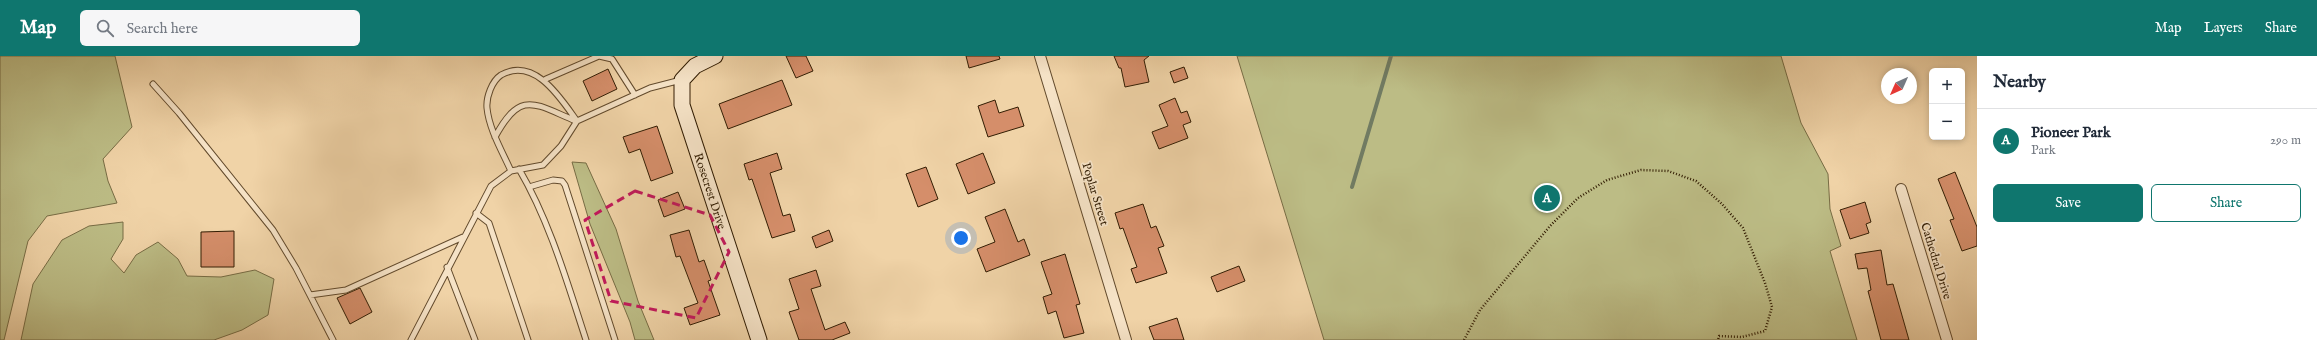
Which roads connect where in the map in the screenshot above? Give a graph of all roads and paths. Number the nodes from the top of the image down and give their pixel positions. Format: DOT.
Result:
graph roads {
  1 [pos="715,56"];
  2 [pos="1040,56"];
  3 [pos="546,79"];
  4 [pos="682,80"];
  5 [pos="153,84"];
  6 [pos="635,95"];
  7 [pos="577,121"];
  8 [pos="495,137"];
  9 [pos="519,170"];
  10 [pos="511,171"];
  11 [pos="529,187"];
  12 [pos="1901,189"];
  13 [pos="476,213"];
  14 [pos="463,237"];
  15 [pos="447,267"];
  16 [pos="310,294"];
  17 [pos="333,340"];
  18 [pos="411,340"];
  19 [pos="475,340"];
  20 [pos="528,340"];
  21 [pos="586,340"];
  22 [pos="615,340"];
  23 [pos="759,340"];
  24 [pos="1126,340"];
  25 [pos="1464,340"];
  26 [pos="1718,340"];
  27 [pos="1947,340"];
  1 -- 4 [label="street"];
  2 -- 24 [label="street, Poplar Street"];
  3 -- 6 [label="lane"];
  3 -- 7 [label="lane"];
  3 -- 8 [label="lane"];
  4 -- 6 [label="lane"];
  4 -- 23 [label="street, Rosecrest Drive"];
  5 -- 16 [label="lane"];
  6 -- 7 [label="lane"];
  7 -- 8 [label="lane"];
  7 -- 9 [label="lane"];
  8 -- 10 [label="lane"];
  9 -- 10 [label="lane"];
  9 -- 11 [label="lane"];
  10 -- 13 [label="lane"];
  11 -- 21 [label="lane"];
  11 -- 22 [label="lane"];
  12 -- 27 [label="street, Cathedral Drive"];
  13 -- 14 [label="lane"];
  13 -- 20 [label="lane"];
  14 -- 15 [label="lane"];
  14 -- 16 [label="lane"];
  15 -- 18 [label="lane"];
  15 -- 19 [label="lane"];
  16 -- 17 [label="lane"];
  25 -- 26 [label="path"];
}
